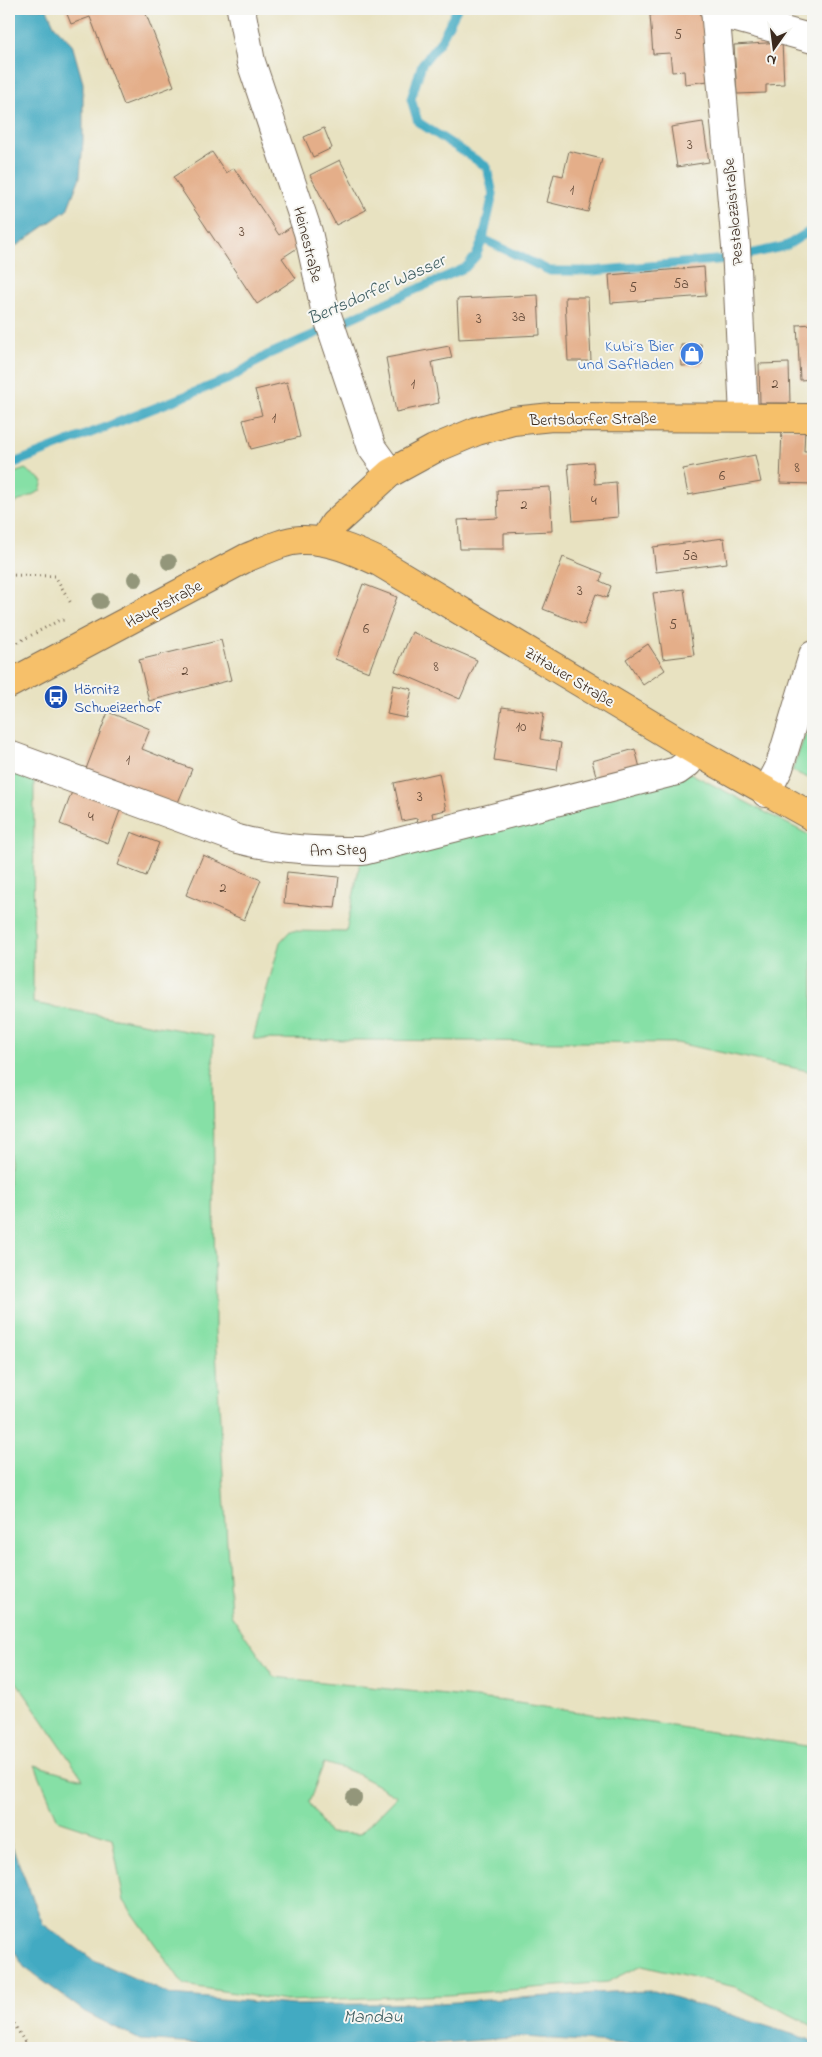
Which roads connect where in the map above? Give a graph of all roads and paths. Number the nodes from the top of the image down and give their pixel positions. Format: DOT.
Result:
graph roads {
  1 [pos="241,9"];
  2 [pos="715,10"];
  3 [pos="813,39"];
  4 [pos="744,416"];
  5 [pos="813,418"];
  6 [pos="390,473"];
  7 [pos="324,542"];
  8 [pos="9,574"];
  9 [pos="72,606"];
  10 [pos="813,654"];
  11 [pos="9,684"];
  12 [pos="695,752"];
  13 [pos="9,755"];
  14 [pos="766,793"];
  15 [pos="813,817"];
  16 [pos="9,2015"];
  17 [pos="28,2048"];
  1 -- 6 [label="street, Heinestraße"];
  2 -- 3 [label="street"];
  2 -- 4 [label="street, Pestalozzistraße"];
  4 -- 5 [label="main road, Bertsdorfer Straße"];
  4 -- 6 [label="main road, Bertsdorfer Straße"];
  6 -- 7 [label="main road, Bertsdorfer Straße"];
  7 -- 11 [label="main road, Hauptstraße"];
  7 -- 12 [label="main road, Zittauer Straße"];
  8 -- 9 [label="path"];
  10 -- 14 [label="street"];
  12 -- 13 [label="street, Am Steg"];
  12 -- 14 [label="main road, Zittauer Straße"];
  14 -- 15 [label="main road, Zittauer Straße"];
  16 -- 17 [label="path"];
}
